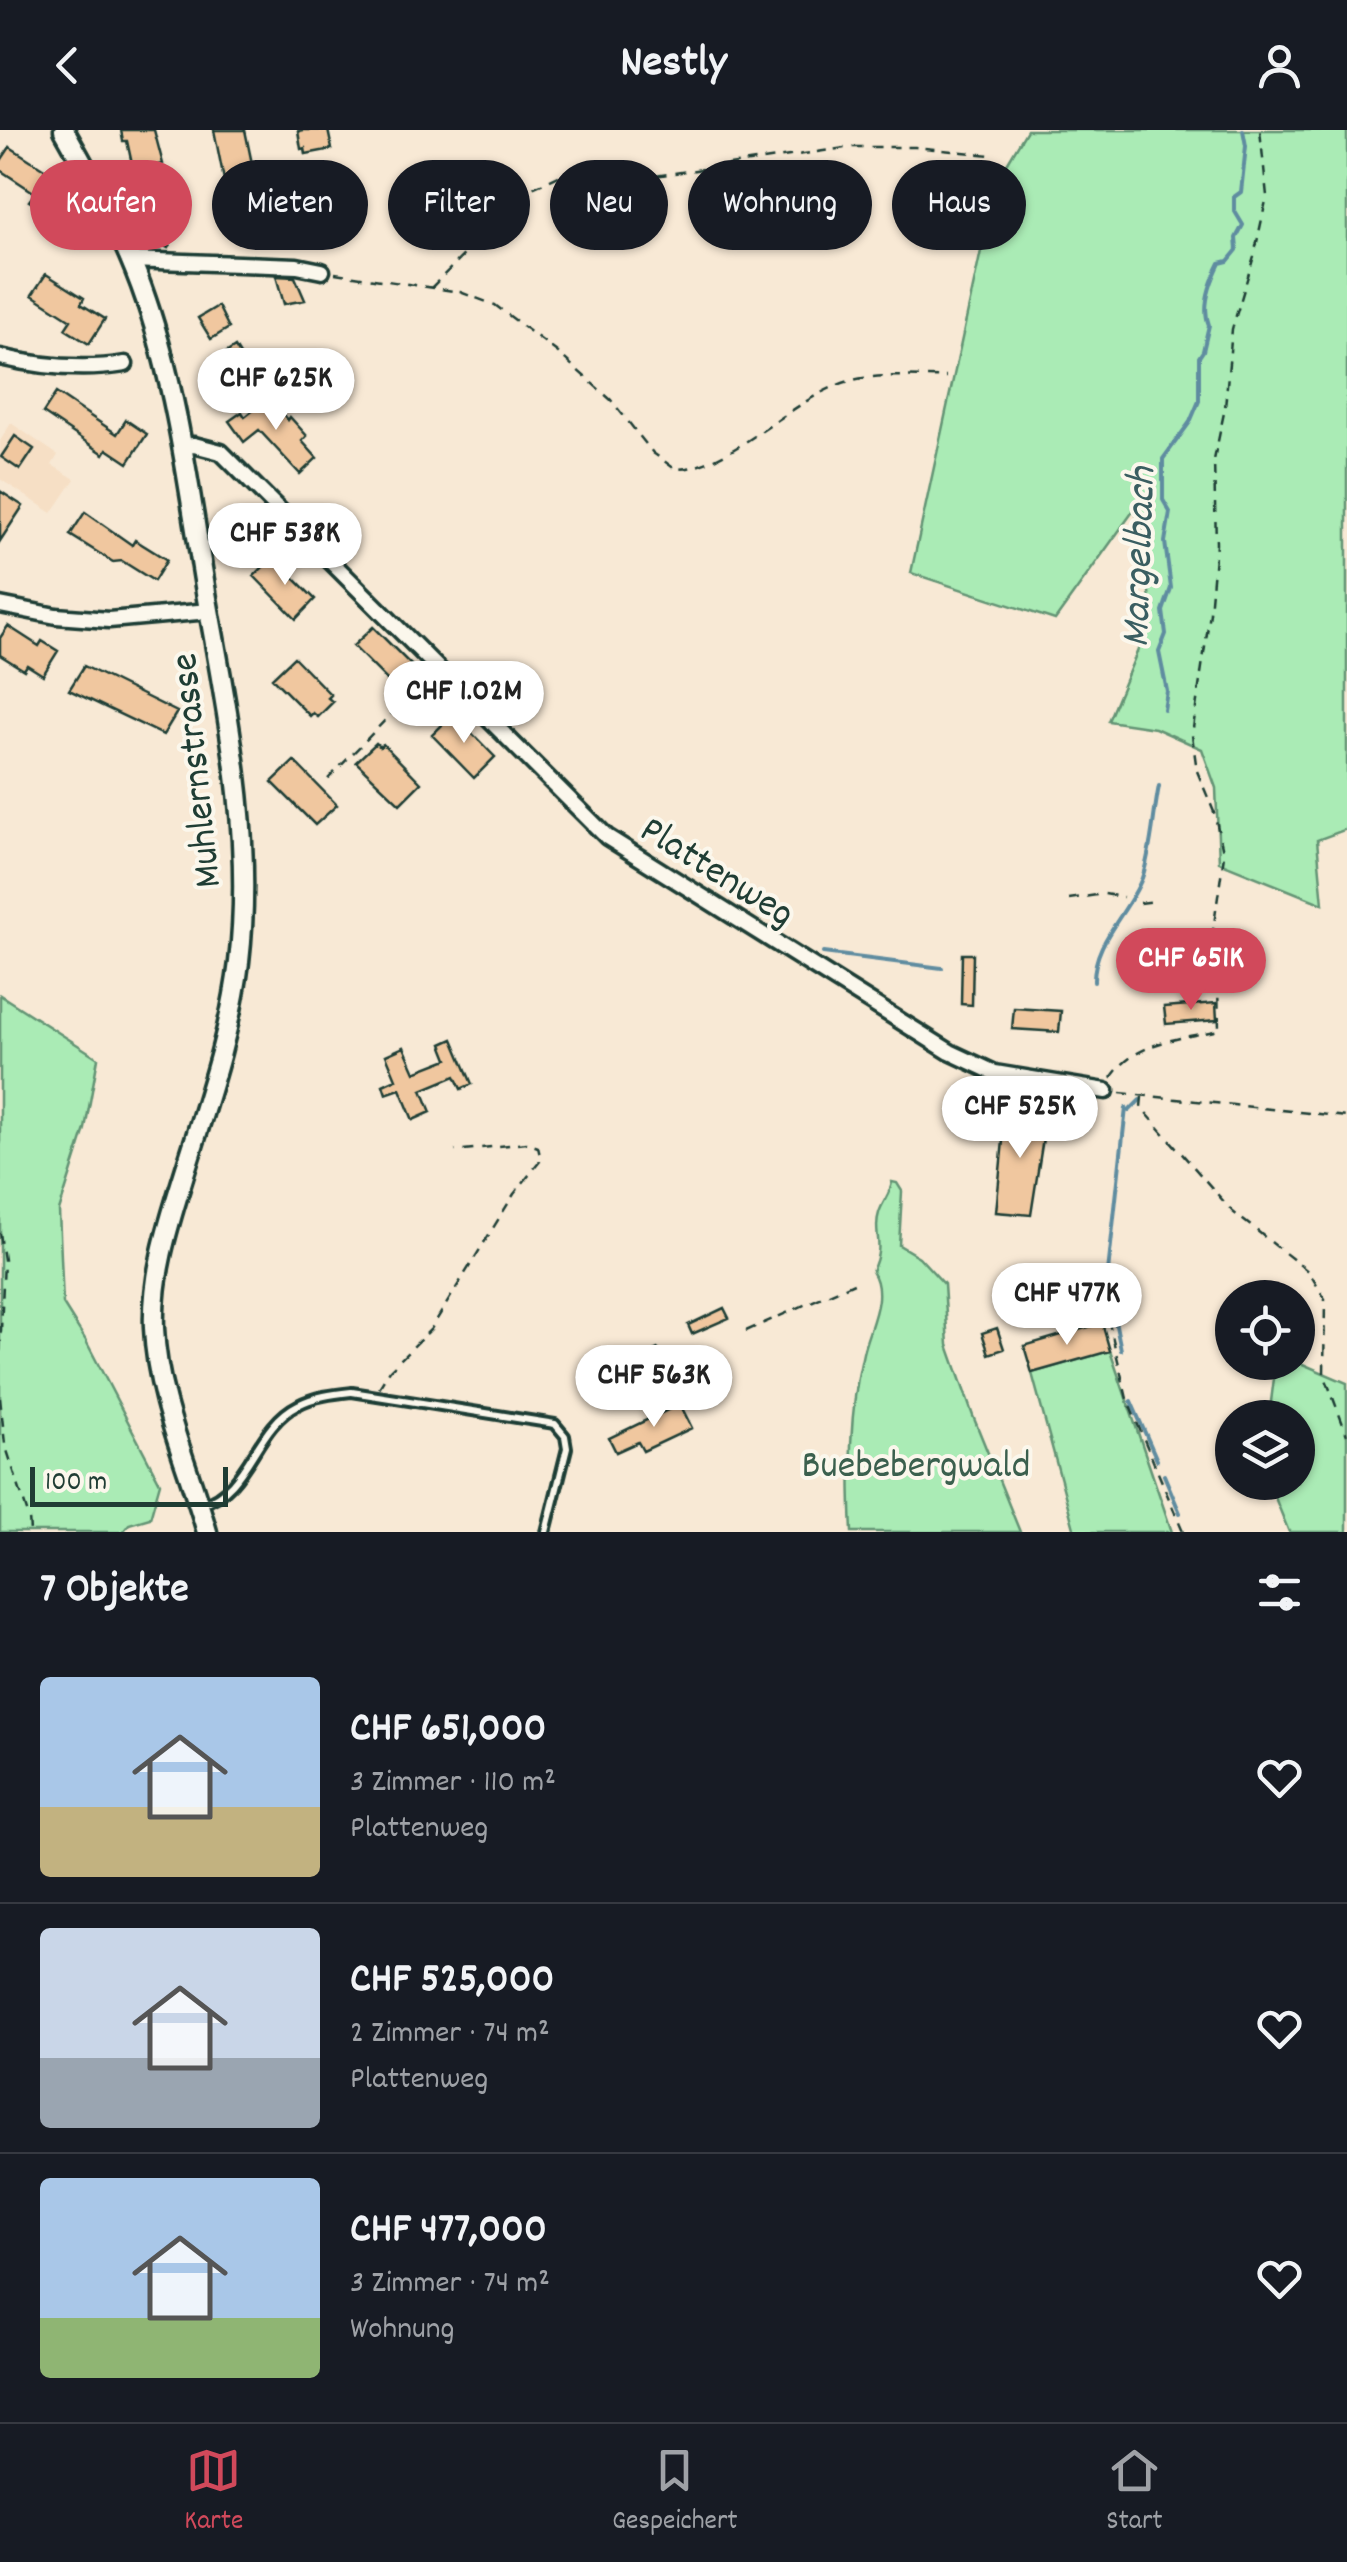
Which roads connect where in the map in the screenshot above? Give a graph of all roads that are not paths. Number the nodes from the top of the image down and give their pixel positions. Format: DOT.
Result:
graph roads {
  1 [pos="64,130"];
  2 [pos="130,260"];
  3 [pos="322,271"];
  4 [pos="0,357"];
  5 [pos="125,364"];
  6 [pos="181,446"];
  7 [pos="0,605"];
  8 [pos="210,611"];
  9 [pos="1106,1092"];
  10 [pos="198,1505"];
  11 [pos="207,1532"];
  12 [pos="546,1532"];
  1 -- 2 [label="street, Muhlernstrasse"];
  2 -- 3 [label="street"];
  2 -- 6 [label="street, Muhlernstrasse"];
  4 -- 5 [label="street"];
  6 -- 8 [label="street, Muhlernstrasse"];
  6 -- 9 [label="street, Plattenweg"];
  7 -- 8 [label="street"];
  8 -- 10 [label="street, Muhlernstrasse"];
  10 -- 11 [label="street, Muhlernstrasse"];
  10 -- 12 [label="lane"];
}
